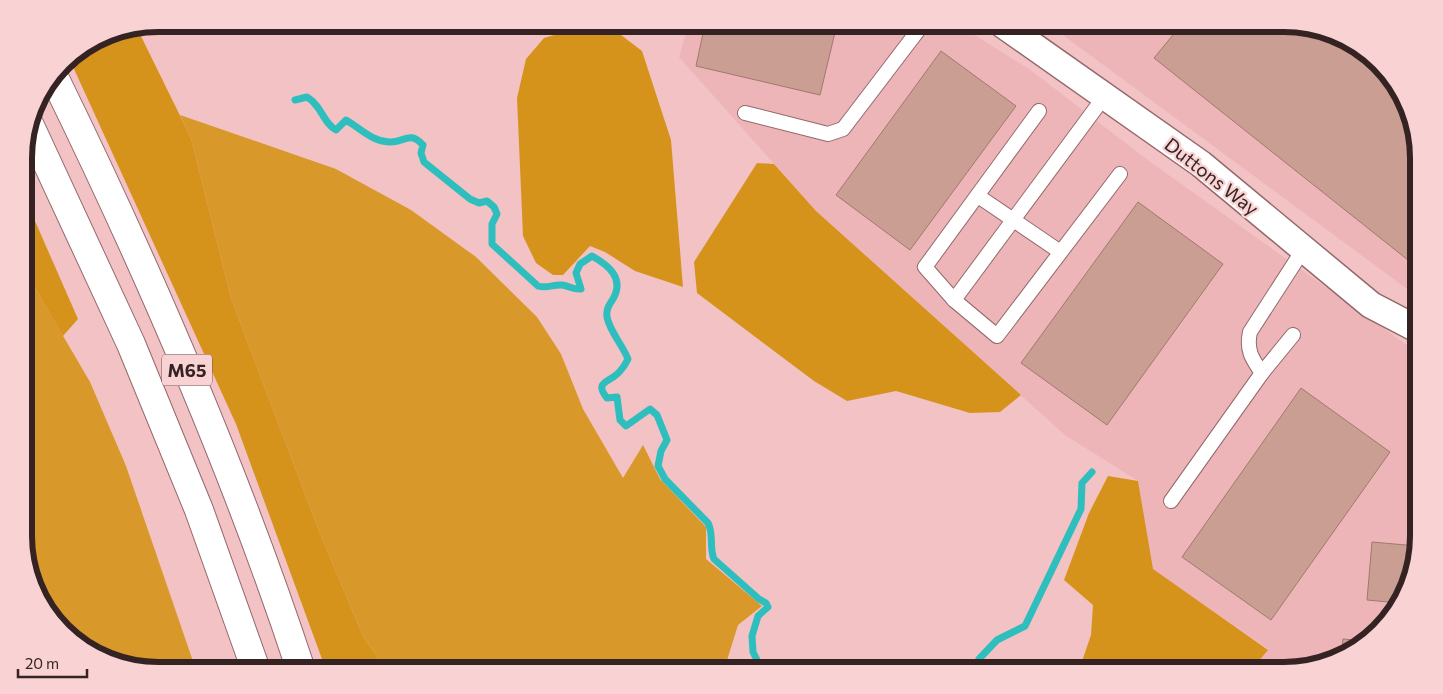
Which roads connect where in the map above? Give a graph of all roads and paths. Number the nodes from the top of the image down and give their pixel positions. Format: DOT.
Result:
graph roads {
  1 [pos="917,32"];
  2 [pos="1014,32"];
  3 [pos="57,84"];
  4 [pos="1104,97"];
  5 [pos="1038,111"];
  6 [pos="745,113"];
  7 [pos="35,137"];
  8 [pos="1120,174"];
  9 [pos="978,196"];
  10 [pos="1013,221"];
  11 [pos="1303,250"];
  12 [pos="1059,251"];
  13 [pos="954,300"];
  14 [pos="1410,325"];
  15 [pos="1293,336"];
  16 [pos="1262,374"];
  17 [pos="1171,501"];
  18 [pos="253,662"];
  19 [pos="298,662"];
  1 -- 6 [label="lane"];
  2 -- 4 [label="street, Duttons Way"];
  3 -- 19 [label="highway, M65"];
  4 -- 10 [label="lane"];
  4 -- 11 [label="street, Duttons Way"];
  5 -- 9 [label="lane"];
  7 -- 18 [label="highway, M65"];
  8 -- 12 [label="lane"];
  9 -- 10 [label="lane"];
  9 -- 13 [label="lane"];
  10 -- 12 [label="lane"];
  10 -- 13 [label="lane"];
  11 -- 14 [label="street, Duttons Way"];
  11 -- 16 [label="lane"];
  12 -- 13 [label="lane"];
  15 -- 16 [label="lane"];
  16 -- 17 [label="lane"];
}
